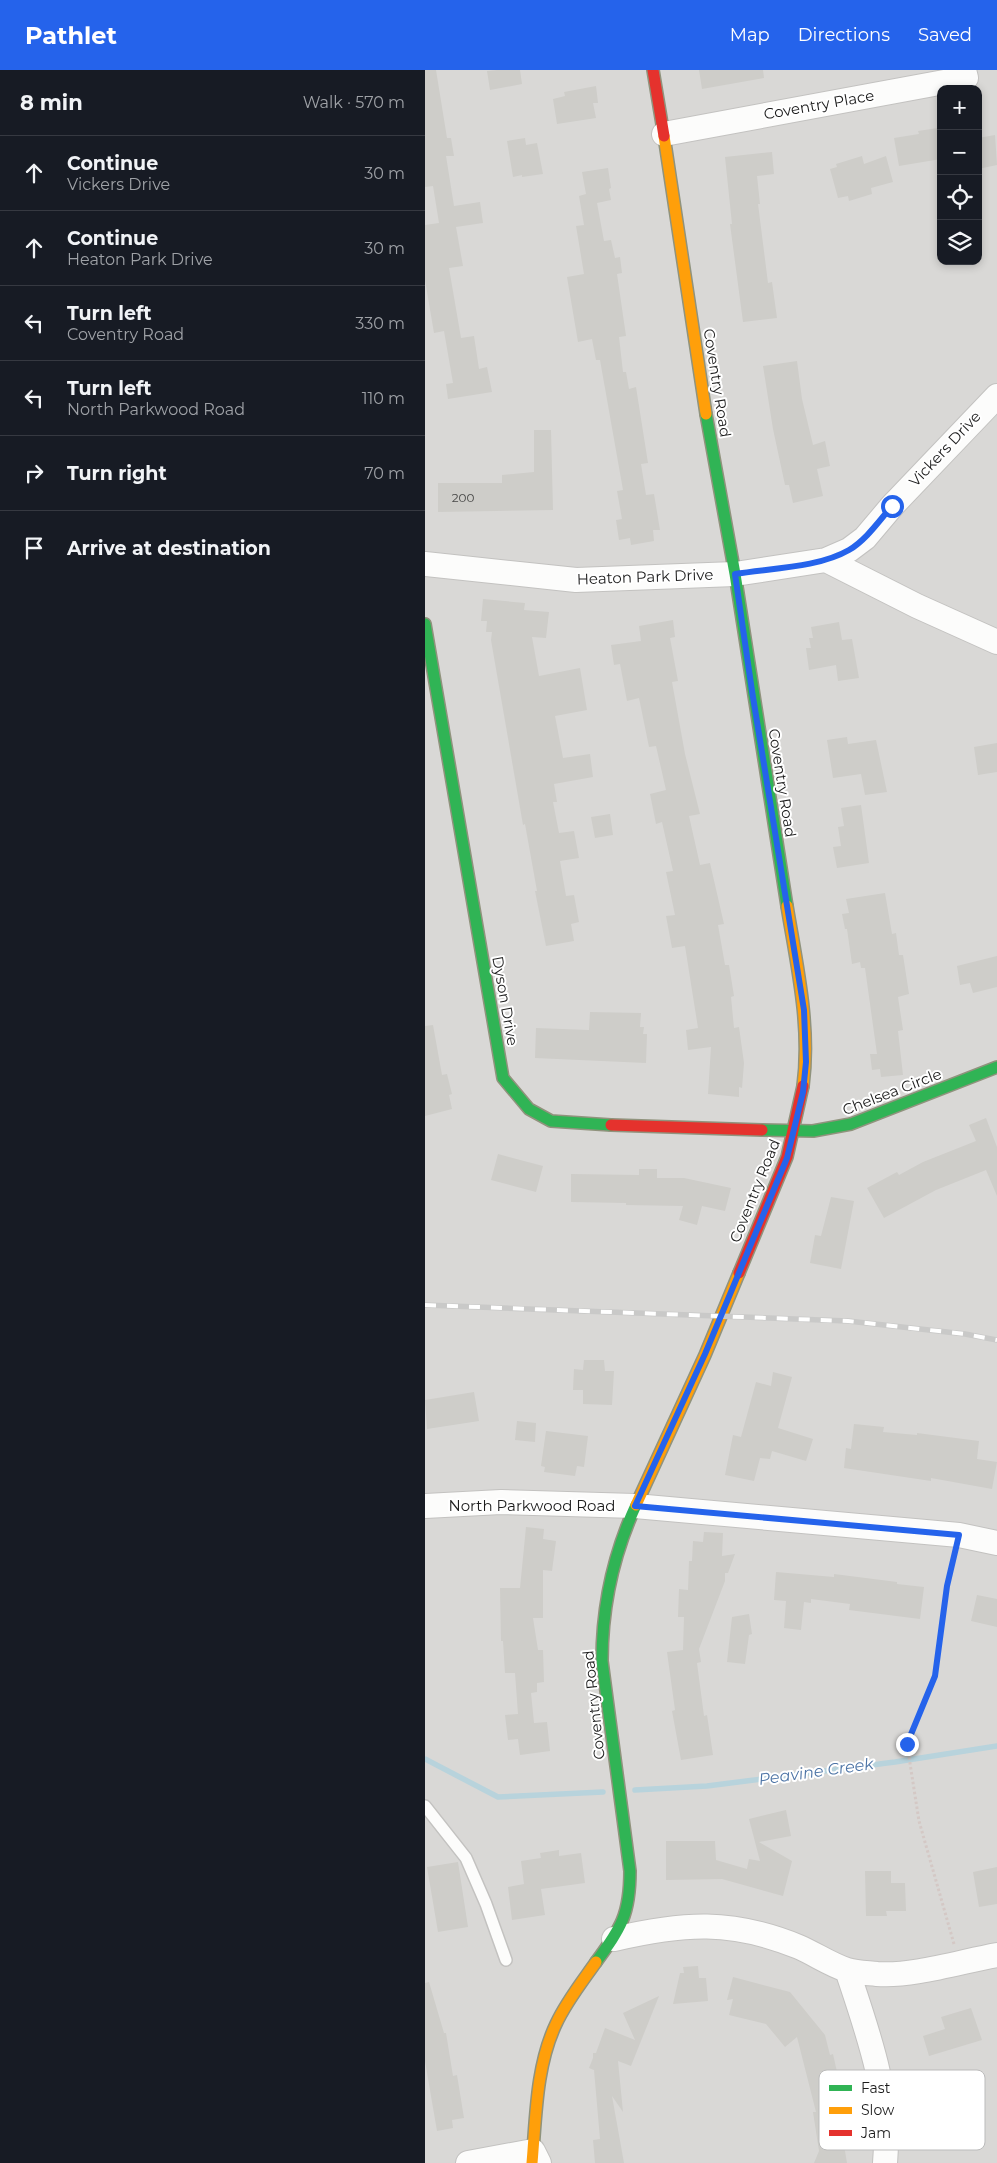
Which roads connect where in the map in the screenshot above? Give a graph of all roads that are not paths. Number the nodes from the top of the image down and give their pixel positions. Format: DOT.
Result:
graph roads {
  1 [pos="653,70"];
  2 [pos="964,70"];
  3 [pos="664,134"];
  4 [pos="997,396"];
  5 [pos="826,560"];
  6 [pos="425,564"];
  7 [pos="735,574"];
  8 [pos="425,624"];
  9 [pos="997,642"];
  10 [pos="997,1067"];
  11 [pos="794,1129"];
  12 [pos="425,1506"];
  13 [pos="635,1506"];
  14 [pos="997,1543"];
  15 [pos="425,1806"];
  16 [pos="614,1938"];
  17 [pos="997,1955"];
  18 [pos="506,1960"];
  19 [pos="847,1970"];
  20 [pos="878,2070"];
  21 [pos="886,2150"];
  22 [pos="535,2159"];
  23 [pos="468,2163"];
  24 [pos="885,2163"];
  1 -- 3 [label="street, Coventry Road"];
  2 -- 3 [label="street, Coventry Place"];
  3 -- 7 [label="street, Coventry Road"];
  4 -- 5 [label="street, Vickers Drive"];
  5 -- 7 [label="street, Heaton Park Drive"];
  5 -- 9 [label="street"];
  6 -- 7 [label="street, Heaton Park Drive"];
  7 -- 11 [label="street, Coventry Road"];
  8 -- 11 [label="street, Dyson Drive"];
  10 -- 11 [label="street, Chelsea Circle"];
  11 -- 13 [label="street, Coventry Road"];
  12 -- 13 [label="street, North Parkwood Road"];
  13 -- 14 [label="street, North Parkwood Road"];
  13 -- 16 [label="street, Coventry Road"];
  15 -- 18 [label="lane"];
  16 -- 19 [label="street"];
  16 -- 22 [label="street, Coventry Road"];
  17 -- 19 [label="street"];
  19 -- 20 [label="street"];
  21 -- 24 [label="street"];
  22 -- 23 [label="street"];
}
